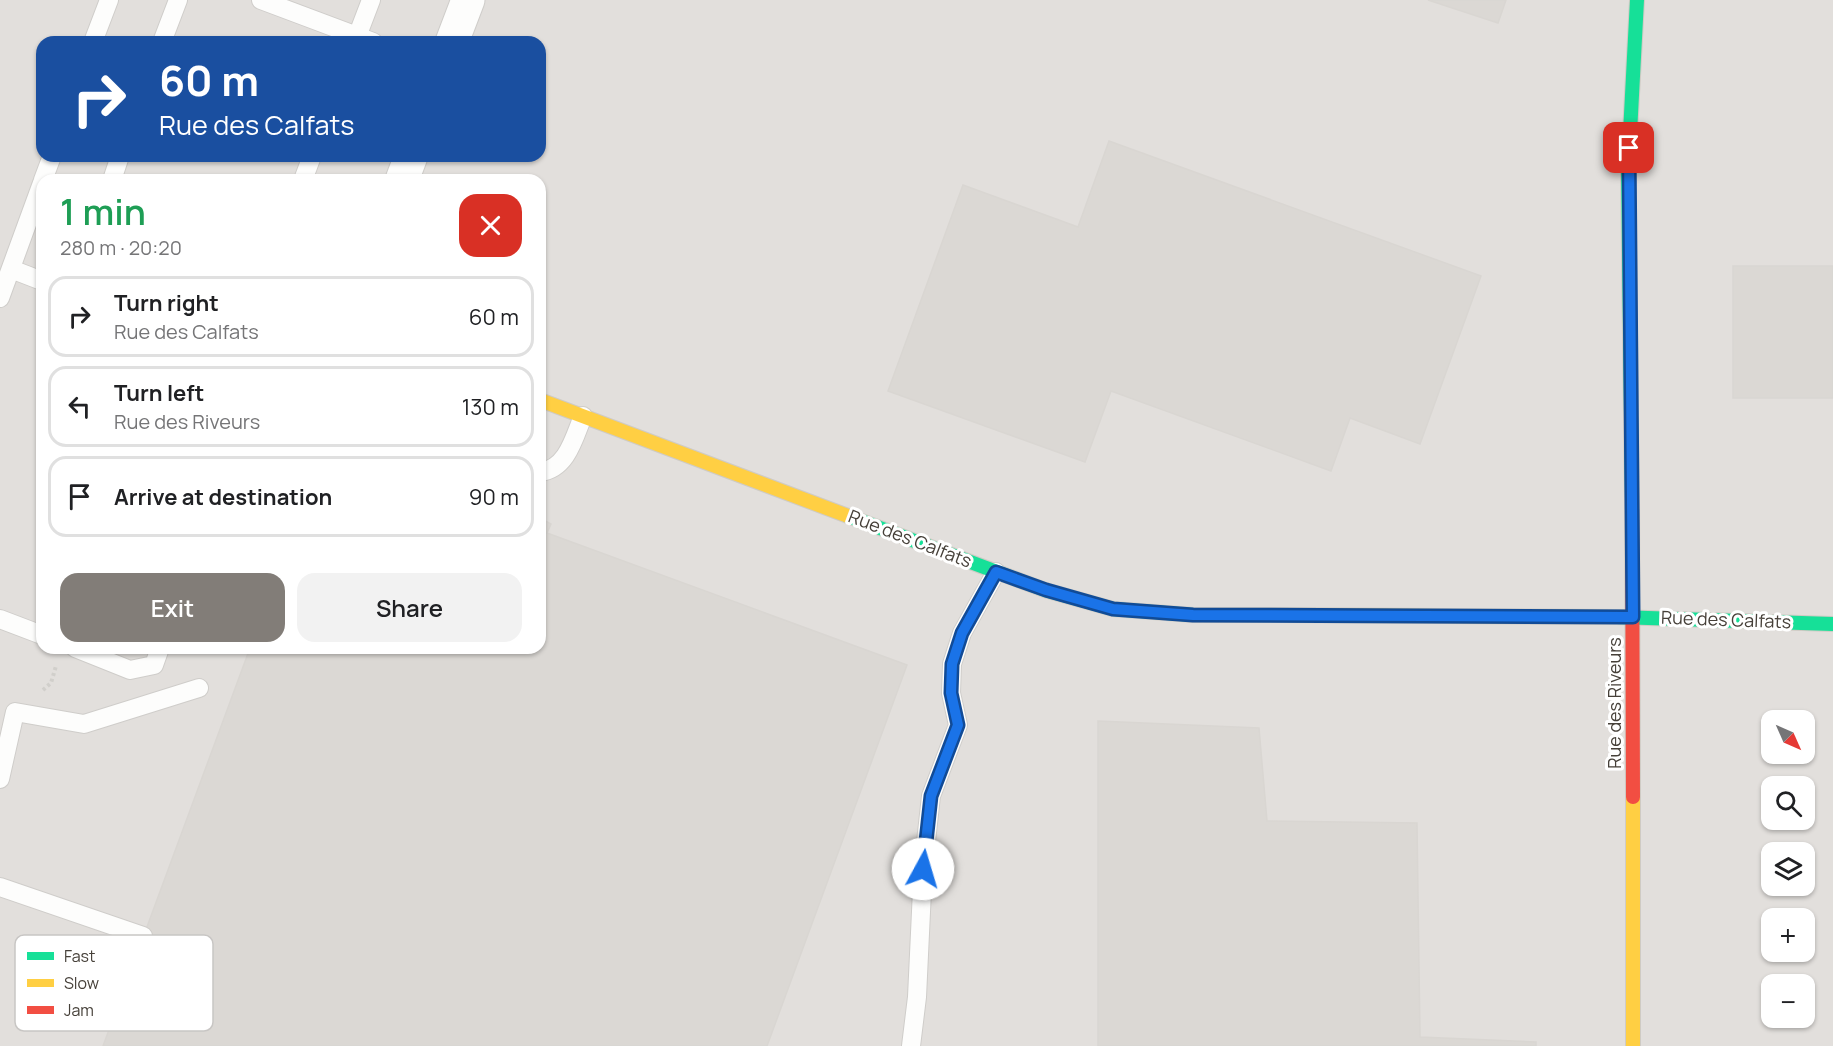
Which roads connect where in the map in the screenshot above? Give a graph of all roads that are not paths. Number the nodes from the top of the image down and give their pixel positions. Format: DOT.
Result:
graph roads {
  1 [pos="109,0"];
  2 [pos="178,0"];
  3 [pos="261,0"];
  4 [pos="370,0"];
  5 [pos="468,0"];
  6 [pos="1637,0"];
  7 [pos="95,36"];
  8 [pos="164,36"];
  9 [pos="352,36"];
  10 [pos="363,36"];
  11 [pos="455,36"];
  12 [pos="36,198"];
  13 [pos="11,269"];
  14 [pos="36,279"];
  15 [pos="0,298"];
  16 [pos="546,402"];
  17 [pos="583,416"];
  18 [pos="546,470"];
  19 [pos="996,572"];
  20 [pos="1633,617"];
  21 [pos="0,619"];
  22 [pos="1833,624"];
  23 [pos="36,633"];
  24 [pos="90,654"];
  25 [pos="158,654"];
  26 [pos="198,688"];
  27 [pos="0,779"];
  28 [pos="0,887"];
  29 [pos="140,935"];
  30 [pos="910,1046"];
  31 [pos="1633,1046"];
  1 -- 7 [label="lane"];
  2 -- 8 [label="lane"];
  3 -- 9 [label="lane"];
  4 -- 10 [label="lane"];
  5 -- 11 [label="street"];
  6 -- 20 [label="street, Rue des Riveurs"];
  12 -- 13 [label="lane"];
  13 -- 14 [label="lane"];
  13 -- 15 [label="lane"];
  16 -- 17 [label="street, Rue des Calfats"];
  17 -- 18 [label="lane"];
  17 -- 19 [label="street, Rue des Calfats"];
  19 -- 20 [label="street, Rue des Calfats"];
  19 -- 30 [label="lane"];
  20 -- 22 [label="street, Rue des Calfats"];
  20 -- 31 [label="street, Rue des Riveurs"];
  21 -- 23 [label="lane"];
  24 -- 25 [label="lane"];
  26 -- 27 [label="lane"];
  28 -- 29 [label="lane"];
}
